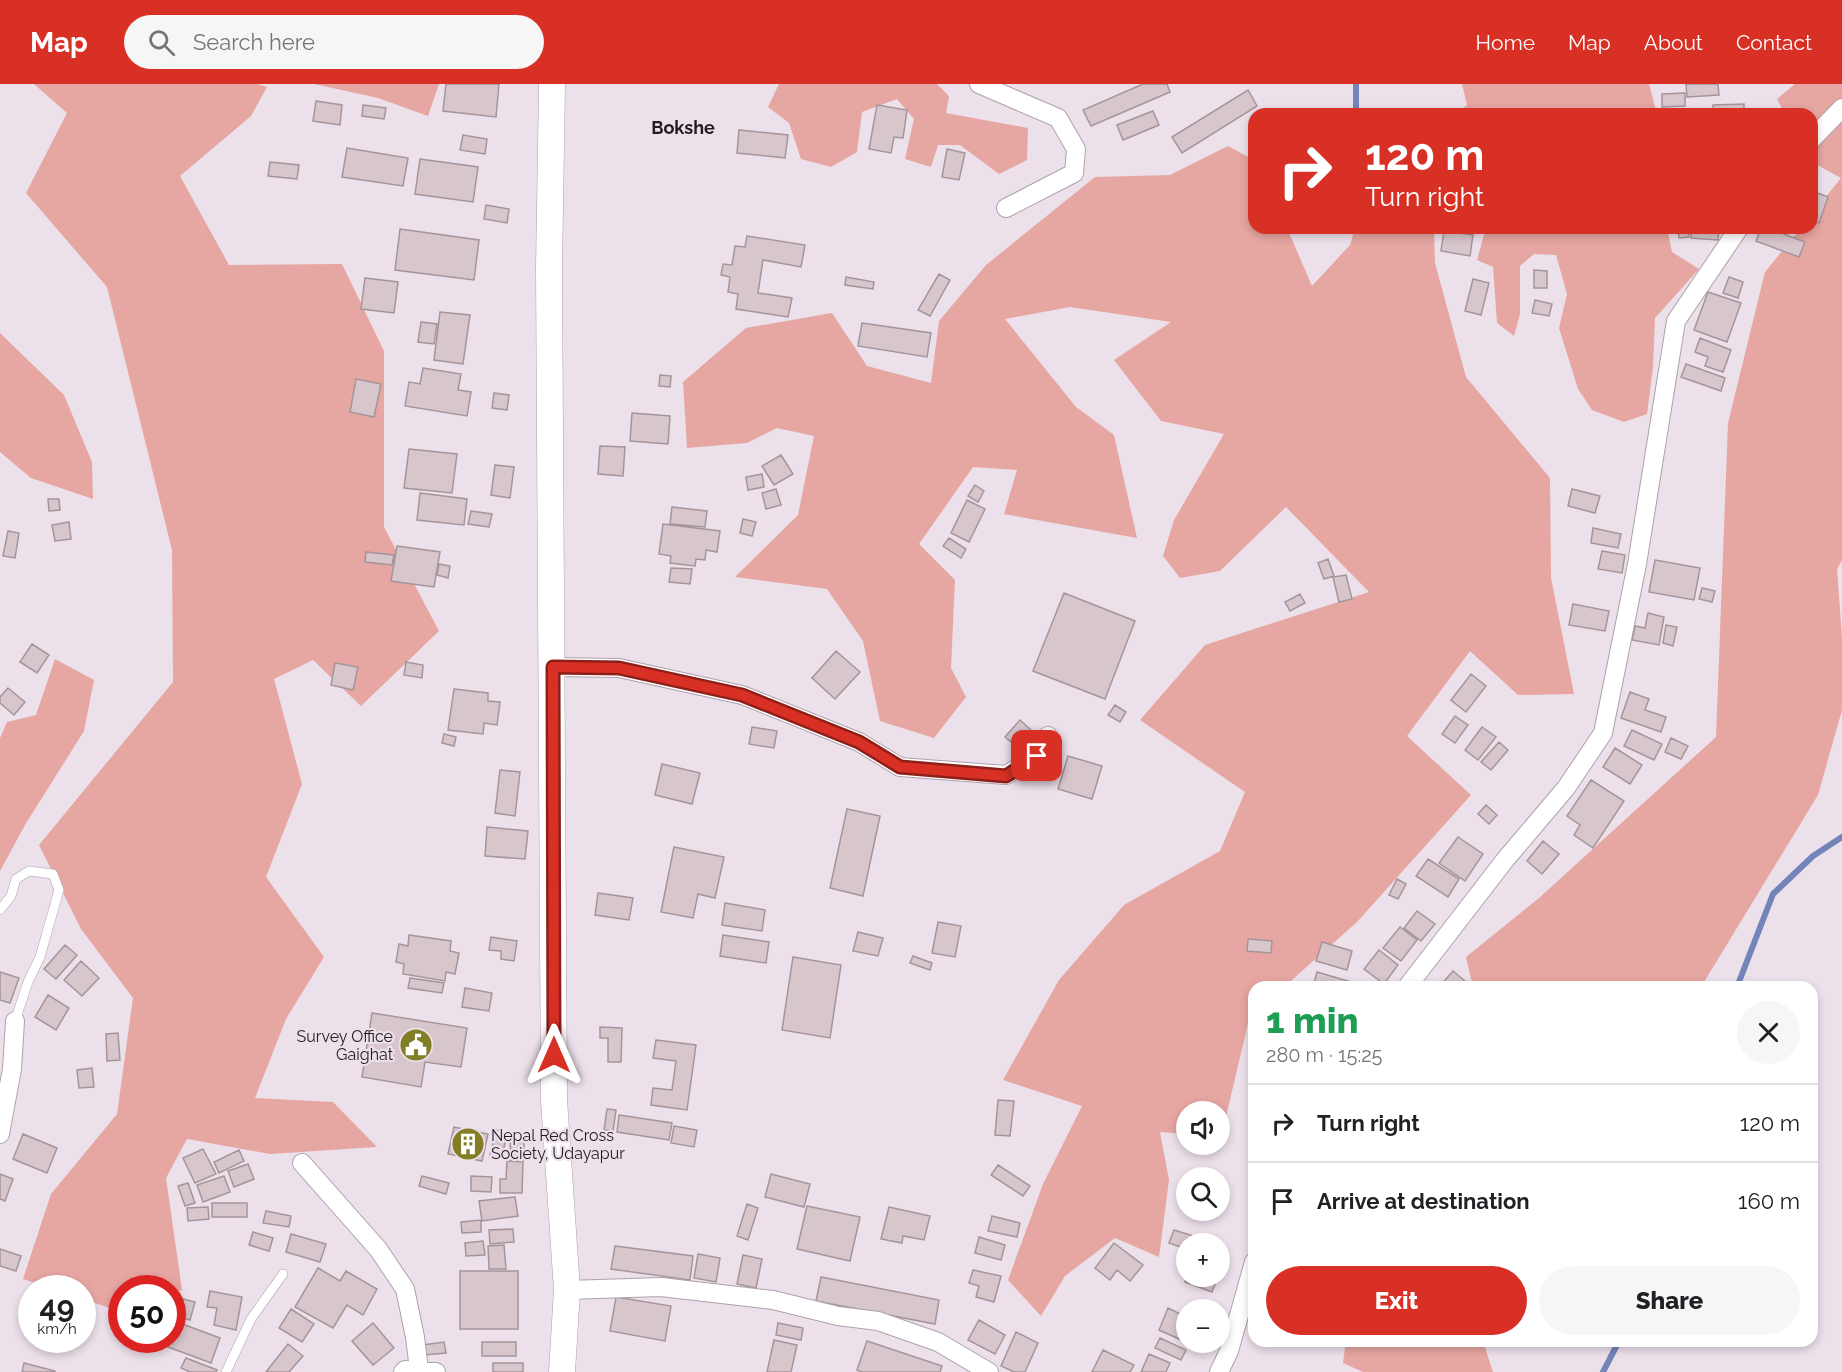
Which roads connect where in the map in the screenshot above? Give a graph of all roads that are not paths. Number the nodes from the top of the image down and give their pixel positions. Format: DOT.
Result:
graph roads {
  1 [pos="552,84"];
  2 [pos="979,84"];
  3 [pos="1842,108"];
  4 [pos="1818,133"];
  5 [pos="1006,208"];
  6 [pos="1735,234"];
  7 [pos="553,667"];
  8 [pos="1048,736"];
  9 [pos="0,910"];
  10 [pos="1412,981"];
  11 [pos="15,1021"];
  12 [pos="0,1134"];
  13 [pos="302,1162"];
  14 [pos="283,1274"];
  15 [pos="1248,1283"];
  16 [pos="567,1290"];
  17 [pos="226,1372"];
  18 [pos="419,1372"];
  19 [pos="562,1372"];
  20 [pos="989,1372"];
  21 [pos="1219,1372"];
  1 -- 7 [label="main road"];
  2 -- 5 [label="street"];
  3 -- 4 [label="street"];
  6 -- 10 [label="street"];
  7 -- 8 [label="street"];
  7 -- 16 [label="main road"];
  9 -- 11 [label="lane"];
  11 -- 12 [label="street"];
  13 -- 18 [label="street"];
  14 -- 17 [label="lane"];
  15 -- 21 [label="street"];
  16 -- 19 [label="main road"];
  16 -- 20 [label="street"];
}
